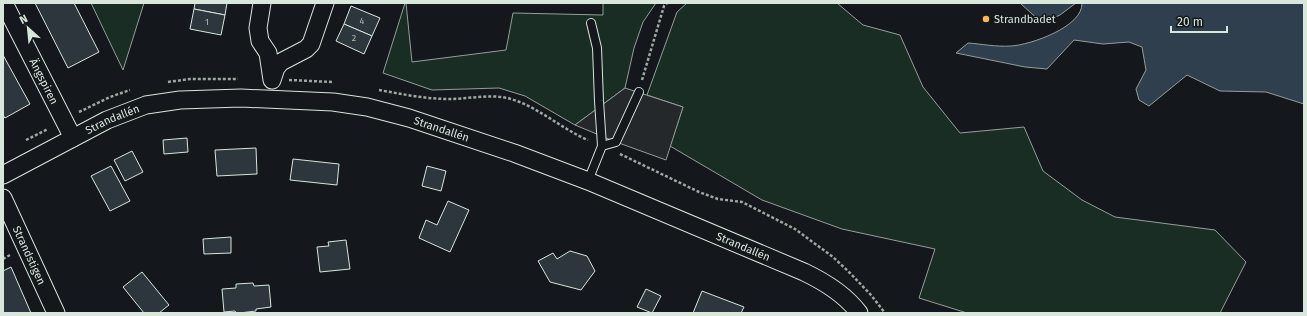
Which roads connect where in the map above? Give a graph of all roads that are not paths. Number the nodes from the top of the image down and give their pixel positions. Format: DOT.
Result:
graph roads {
  1 [pos="4,3"];
  2 [pos="262,3"];
  3 [pos="325,3"];
  4 [pos="591,23"];
  5 [pos="272,80"];
  6 [pos="638,92"];
  7 [pos="268,99"];
  8 [pos="73,138"];
  9 [pos="602,146"];
  10 [pos="3,175"];
  11 [pos="588,181"];
  12 [pos="3,198"];
  13 [pos="56,313"];
  14 [pos="859,313"];
  1 -- 8 [label="street, Ängspiren"];
  2 -- 5 [label="street"];
  3 -- 5 [label="street"];
  4 -- 9 [label="lane"];
  5 -- 7 [label="street"];
  6 -- 9 [label="lane"];
  7 -- 8 [label="street, Strandallén"];
  7 -- 11 [label="street, Strandallén"];
  8 -- 10 [label="street, Strandallén"];
  9 -- 11 [label="lane"];
  11 -- 14 [label="street, Strandallén"];
  12 -- 13 [label="street, Strandstigen"];
}
